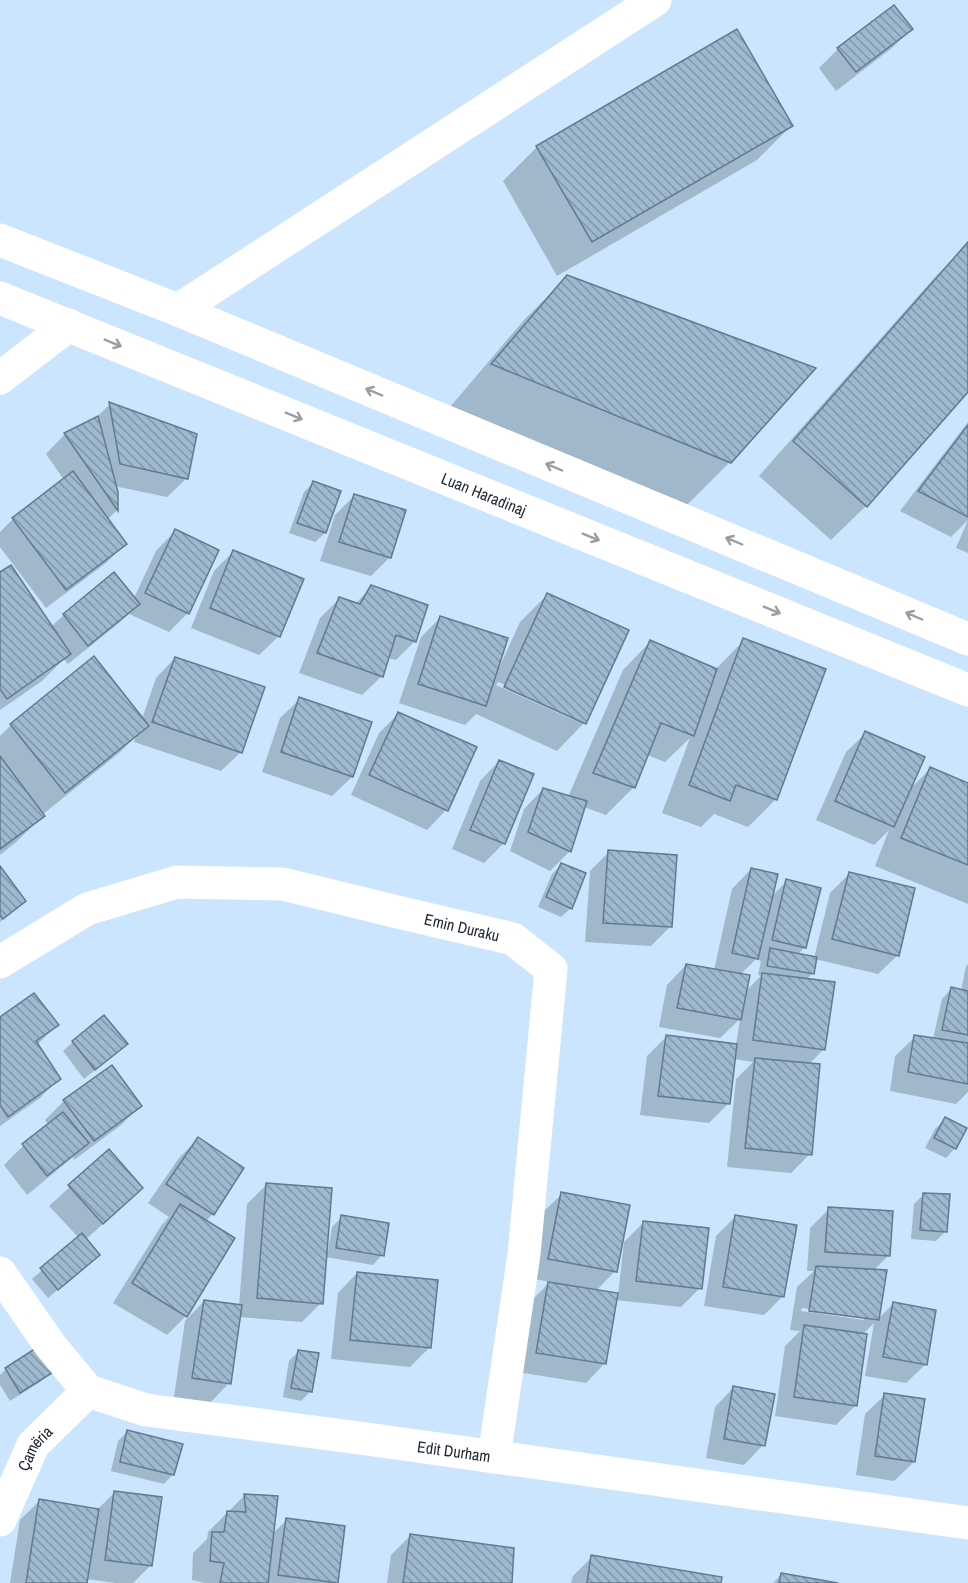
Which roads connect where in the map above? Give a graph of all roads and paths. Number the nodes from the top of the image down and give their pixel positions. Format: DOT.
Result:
graph roads {
  1 [pos="655,0"];
  2 [pos="0,240"];
  3 [pos="0,298"];
  4 [pos="178,310"];
  5 [pos="69,325"];
  6 [pos="0,378"];
  7 [pos="968,639"];
  8 [pos="968,690"];
  9 [pos="0,962"];
  10 [pos="0,1273"];
  11 [pos="87,1392"];
  12 [pos="494,1457"];
  13 [pos="0,1520"];
  14 [pos="968,1523"];
  1 -- 4 [label="street"];
  2 -- 4 [label="street"];
  3 -- 5 [label="street, Luan Haradinaj"];
  7 -- 4 [label="street, one-way"];
  5 -- 6 [label="street"];
  5 -- 8 [label="street, Luan Haradinaj, one-way"];
  9 -- 12 [label="street, Emin Duraku"];
  10 -- 11 [label="street"];
  11 -- 12 [label="street, Edit Durham"];
  11 -- 13 [label="street, Çamëria"];
  12 -- 14 [label="street, Edit Durham"];
}
